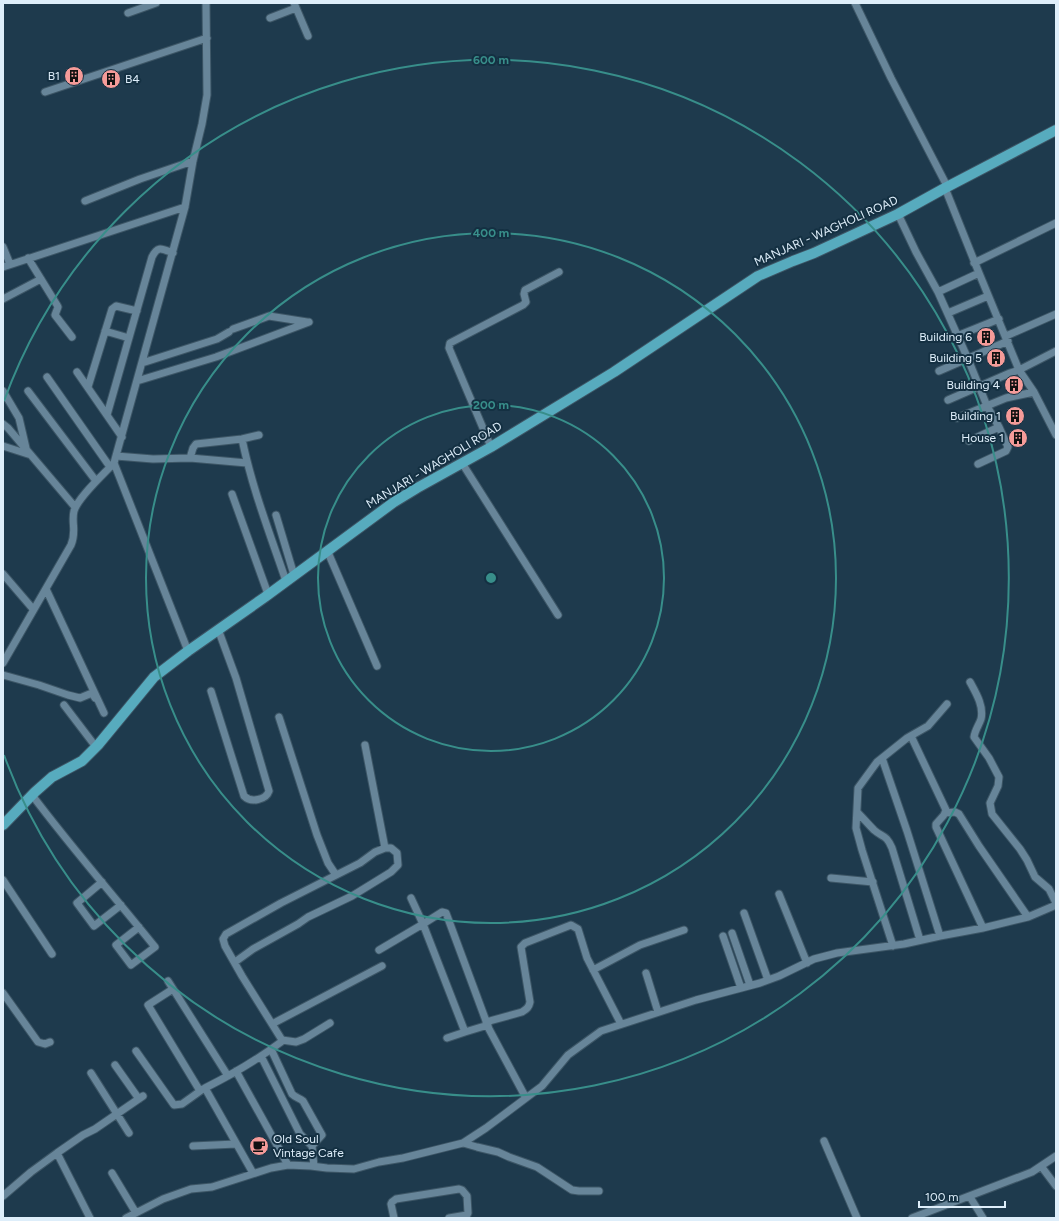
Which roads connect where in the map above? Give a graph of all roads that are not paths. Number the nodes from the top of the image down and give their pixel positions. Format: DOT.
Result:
graph roads {
  1 [pos="156,3"];
  2 [pos="206,3"];
  3 [pos="855,3"];
  4 [pos="295,6"];
  5 [pos="128,13"];
  6 [pos="270,18"];
  7 [pos="308,36"];
  8 [pos="207,38"];
  9 [pos="45,92"];
  10 [pos="1056,130"];
  11 [pos="193,161"];
  12 [pos="946,187"];
  13 [pos="85,201"];
  14 [pos="185,207"];
  15 [pos="898,214"];
  16 [pos="1056,223"];
  17 [pos="3,247"];
  18 [pos="173,253"];
  19 [pos="28,258"];
  20 [pos="974,263"];
  21 [pos="6,265"];
  22 [pos="559,272"];
  23 [pos="978,273"];
  24 [pos="41,279"];
  25 [pos="938,292"];
  26 [pos="988,296"];
  27 [pos="3,299"];
  28 [pos="136,311"];
  29 [pos="948,313"];
  30 [pos="1056,314"];
  31 [pos="999,319"];
  32 [pos="105,332"];
  33 [pos="957,336"];
  34 [pos="72,337"];
  35 [pos="129,338"];
  36 [pos="1007,338"];
  37 [pos="1056,351"];
  38 [pos="968,359"];
  39 [pos="142,362"];
  40 [pos="1019,370"];
  41 [pos="939,371"];
  42 [pos="77,372"];
  43 [pos="47,377"];
  44 [pos="137,381"];
  45 [pos="88,387"];
  46 [pos="978,387"];
  47 [pos="3,391"];
  48 [pos="28,391"];
  49 [pos="1034,392"];
  50 [pos="948,400"];
  51 [pos="987,406"];
  52 [pos="107,415"];
  53 [pos="957,418"];
  54 [pos="3,424"];
  55 [pos="999,427"];
  56 [pos="1056,435"];
  57 [pos="259,436"];
  58 [pos="122,437"];
  59 [pos="242,439"];
  60 [pos="969,441"];
  61 [pos="3,446"];
  62 [pos="491,447"];
  63 [pos="28,453"];
  64 [pos="190,458"];
  65 [pos="114,462"];
  66 [pos="247,463"];
  67 [pos="462,464"];
  68 [pos="978,464"];
  69 [pos="96,481"];
  70 [pos="232,494"];
  71 [pos="75,508"];
  72 [pos="276,516"];
  73 [pos="327,550"];
  74 [pos="3,574"];
  75 [pos="290,578"];
  76 [pos="46,589"];
  77 [pos="268,594"];
  78 [pos="33,609"];
  79 [pos="558,615"];
  80 [pos="218,629"];
  81 [pos="188,651"];
  82 [pos="3,663"];
  83 [pos="377,666"];
  84 [pos="3,675"];
  85 [pos="970,682"];
  86 [pos="211,691"];
  87 [pos="947,704"];
  88 [pos="64,705"];
  89 [pos="104,713"];
  90 [pos="279,717"];
  91 [pos="116,724"];
  92 [pos="911,736"];
  93 [pos="365,745"];
  94 [pos="96,747"];
  95 [pos="882,758"];
  96 [pos="32,795"];
  97 [pos="858,812"];
  98 [pos="945,813"];
  99 [pos="3,825"];
  100 [pos="385,848"];
  101 [pos="336,875"];
  102 [pos="831,878"];
  103 [pos="3,880"];
  104 [pos="102,882"];
  105 [pos="873,882"];
  106 [pos="779,894"];
  107 [pos="411,898"];
  108 [pos="1056,904"];
  109 [pos="121,905"];
  110 [pos="744,913"];
  111 [pos="1028,917"];
  112 [pos="423,924"];
  113 [pos="139,927"];
  114 [pos="983,928"];
  115 [pos="684,930"];
  116 [pos="732,933"];
  117 [pos="723,936"];
  118 [pos="940,936"];
  119 [pos="920,940"];
  120 [pos="893,946"];
  121 [pos="379,950"];
  122 [pos="52,954"];
  123 [pos="235,962"];
  124 [pos="807,963"];
  125 [pos="382,966"];
  126 [pos="593,970"];
  127 [pos="646,973"];
  128 [pos="768,980"];
  129 [pos="168,981"];
  130 [pos="750,986"];
  131 [pos="741,988"];
  132 [pos="173,989"];
  133 [pos="3,993"];
  134 [pos="658,1012"];
  135 [pos="272,1024"];
  136 [pos="330,1024"];
  137 [pos="487,1024"];
  138 [pos="621,1024"];
  139 [pos="465,1032"];
  140 [pos="447,1038"];
  141 [pos="282,1040"];
  142 [pos="50,1042"];
  143 [pos="271,1049"];
  144 [pos="136,1051"];
  145 [pos="261,1056"];
  146 [pos="115,1065"];
  147 [pos="236,1071"];
  148 [pos="90,1073"];
  149 [pos="228,1076"];
  150 [pos="202,1089"];
  151 [pos="526,1098"];
  152 [pos="116,1114"];
  153 [pos="129,1133"];
  154 [pos="824,1142"];
  155 [pos="463,1143"];
  156 [pos="236,1144"];
  157 [pos="193,1146"];
  158 [pos="312,1146"];
  159 [pos="57,1153"];
  160 [pos="1056,1156"];
  161 [pos="288,1165"];
  162 [pos="314,1166"];
  163 [pos="1041,1166"];
  164 [pos="112,1172"];
  165 [pos="253,1173"];
  166 [pos="1056,1186"];
  167 [pos="599,1191"];
  168 [pos="4,1194"];
  169 [pos="970,1197"];
  170 [pos="136,1212"];
  171 [pos="90,1218"];
  172 [pos="126,1218"];
  173 [pos="394,1218"];
  174 [pos="449,1218"];
  175 [pos="857,1218"];
  176 [pos="912,1218"];
  177 [pos="983,1218"];
  1 -- 5 [label="street"];
  2 -- 8 [label="street"];
  3 -- 12 [label="street"];
  4 -- 6 [label="street"];
  4 -- 7 [label="street"];
  8 -- 9 [label="street"];
  8 -- 11 [label="street"];
  10 -- 12 [label="main road, MANJARI - WAGHOLI ROAD"];
  11 -- 13 [label="street"];
  11 -- 14 [label="street"];
  12 -- 15 [label="main road, MANJARI - WAGHOLI ROAD"];
  12 -- 20 [label="street"];
  14 -- 18 [label="street"];
  14 -- 19 [label="street"];
  15 -- 25 [label="street"];
  15 -- 62 [label="main road, MANJARI - WAGHOLI ROAD"];
  16 -- 20 [label="street"];
  17 -- 21 [label="street"];
  18 -- 28 [label="street"];
  18 -- 39 [label="street"];
  19 -- 21 [label="street"];
  19 -- 24 [label="street"];
  20 -- 23 [label="street"];
  22 -- 62 [label="street"];
  23 -- 25 [label="street"];
  23 -- 26 [label="street"];
  24 -- 27 [label="street"];
  24 -- 34 [label="street"];
  25 -- 29 [label="street"];
  26 -- 29 [label="street"];
  26 -- 31 [label="street"];
  28 -- 32 [label="street"];
  28 -- 35 [label="street"];
  29 -- 33 [label="street"];
  30 -- 36 [label="street"];
  31 -- 33 [label="street"];
  31 -- 36 [label="street"];
  32 -- 35 [label="street"];
  32 -- 45 [label="street"];
  33 -- 38 [label="street"];
  35 -- 52 [label="street"];
  36 -- 38 [label="street"];
  36 -- 40 [label="street"];
  37 -- 40 [label="street"];
  38 -- 41 [label="street"];
  38 -- 46 [label="street"];
  39 -- 44 [label="street"];
  39 -- 44 [label="street"];
  40 -- 46 [label="street"];
  40 -- 49 [label="street"];
  42 -- 45 [label="street"];
  43 -- 65 [label="street"];
  44 -- 58 [label="street"];
  45 -- 52 [label="street"];
  46 -- 50 [label="street"];
  46 -- 51 [label="street"];
  47 -- 63 [label="street"];
  48 -- 69 [label="street"];
  49 -- 51 [label="street"];
  49 -- 56 [label="street"];
  51 -- 53 [label="street"];
  51 -- 55 [label="street"];
  52 -- 58 [label="street"];
  54 -- 63 [label="street"];
  55 -- 60 [label="street"];
  55 -- 68 [label="street"];
  57 -- 59 [label="street"];
  58 -- 65 [label="street"];
  59 -- 64 [label="street"];
  59 -- 66 [label="street"];
  61 -- 63 [label="street"];
  62 -- 67 [label="main road, MANJARI - WAGHOLI ROAD"];
  63 -- 71 [label="street"];
  64 -- 65 [label="street"];
  64 -- 66 [label="street"];
  65 -- 69 [label="street"];
  65 -- 81 [label="street"];
  66 -- 75 [label="street"];
  67 -- 73 [label="main road, MANJARI - WAGHOLI ROAD"];
  67 -- 79 [label="street"];
  69 -- 71 [label="street"];
  70 -- 77 [label="street"];
  71 -- 76 [label="street"];
  72 -- 75 [label="street"];
  73 -- 75 [label="main road, MANJARI - WAGHOLI ROAD"];
  73 -- 83 [label="street"];
  74 -- 78 [label="street"];
  75 -- 77 [label="main road, MANJARI - WAGHOLI ROAD"];
  76 -- 78 [label="street"];
  76 -- 89 [label="street"];
  77 -- 80 [label="main road, MANJARI - WAGHOLI ROAD"];
  78 -- 82 [label="street"];
  80 -- 81 [label="main road, MANJARI - WAGHOLI ROAD"];
  80 -- 86 [label="street"];
  81 -- 91 [label="main road, MANJARI - WAGHOLI ROAD"];
  84 -- 89 [label="street"];
  85 -- 108 [label="street"];
  87 -- 92 [label="street"];
  88 -- 94 [label="street"];
  89 -- 91 [label="street"];
  90 -- 101 [label="street"];
  91 -- 94 [label="main road, MANJARI - WAGHOLI ROAD"];
  92 -- 95 [label="street"];
  92 -- 98 [label="street"];
  93 -- 100 [label="street"];
  94 -- 96 [label="main road, MANJARI - WAGHOLI ROAD"];
  95 -- 97 [label="street"];
  95 -- 118 [label="street"];
  96 -- 99 [label="main road, MANJARI - WAGHOLI ROAD"];
  96 -- 104 [label="street"];
  97 -- 105 [label="street"];
  97 -- 119 [label="street"];
  98 -- 111 [label="street"];
  98 -- 114 [label="street"];
  100 -- 101 [label="street"];
  100 -- 123 [label="street"];
  101 -- 123 [label="street"];
  102 -- 105 [label="street"];
  103 -- 122 [label="street"];
  104 -- 109 [label="street"];
  104 -- 109 [label="street"];
  105 -- 120 [label="street"];
  106 -- 124 [label="street"];
  107 -- 112 [label="street"];
  108 -- 111 [label="street"];
  109 -- 113 [label="street"];
  110 -- 128 [label="street"];
  111 -- 114 [label="street"];
  112 -- 121 [label="street"];
  112 -- 137 [label="street"];
  112 -- 139 [label="street"];
  113 -- 113 [label="street"];
  114 -- 118 [label="street"];
  115 -- 126 [label="street"];
  116 -- 130 [label="street"];
  117 -- 131 [label="street"];
  118 -- 119 [label="street"];
  119 -- 120 [label="street"];
  120 -- 124 [label="street"];
  123 -- 135 [label="street"];
  124 -- 128 [label="street"];
  125 -- 135 [label="street"];
  126 -- 137 [label="street"];
  126 -- 138 [label="street"];
  127 -- 134 [label="street"];
  128 -- 130 [label="street"];
  129 -- 132 [label="street"];
  130 -- 131 [label="street"];
  131 -- 134 [label="street"];
  132 -- 149 [label="street"];
  132 -- 150 [label="street"];
  133 -- 142 [label="street"];
  134 -- 138 [label="street"];
  135 -- 141 [label="street"];
  136 -- 141 [label="street"];
  137 -- 139 [label="street"];
  137 -- 151 [label="street"];
  138 -- 151 [label="street"];
  139 -- 140 [label="street"];
  141 -- 143 [label="street"];
  143 -- 145 [label="street"];
  143 -- 158 [label="street"];
  144 -- 150 [label="street"];
  145 -- 147 [label="street"];
  145 -- 158 [label="street"];
  146 -- 152 [label="street"];
  147 -- 149 [label="street"];
  147 -- 161 [label="street"];
  148 -- 152 [label="street"];
  149 -- 150 [label="street"];
  150 -- 156 [label="street"];
  151 -- 155 [label="street"];
  152 -- 153 [label="street"];
  152 -- 159 [label="street"];
  154 -- 175 [label="street"];
  155 -- 162 [label="street"];
  155 -- 167 [label="street"];
  156 -- 157 [label="street"];
  156 -- 165 [label="street"];
  158 -- 162 [label="street"];
  159 -- 168 [label="street"];
  159 -- 171 [label="street"];
  160 -- 163 [label="street"];
  161 -- 162 [label="street"];
  161 -- 165 [label="street"];
  163 -- 166 [label="street"];
  163 -- 169 [label="street"];
  164 -- 170 [label="street"];
  165 -- 170 [label="street"];
  169 -- 176 [label="street"];
  169 -- 177 [label="street"];
  170 -- 172 [label="street"];
  173 -- 174 [label="street"];
}
